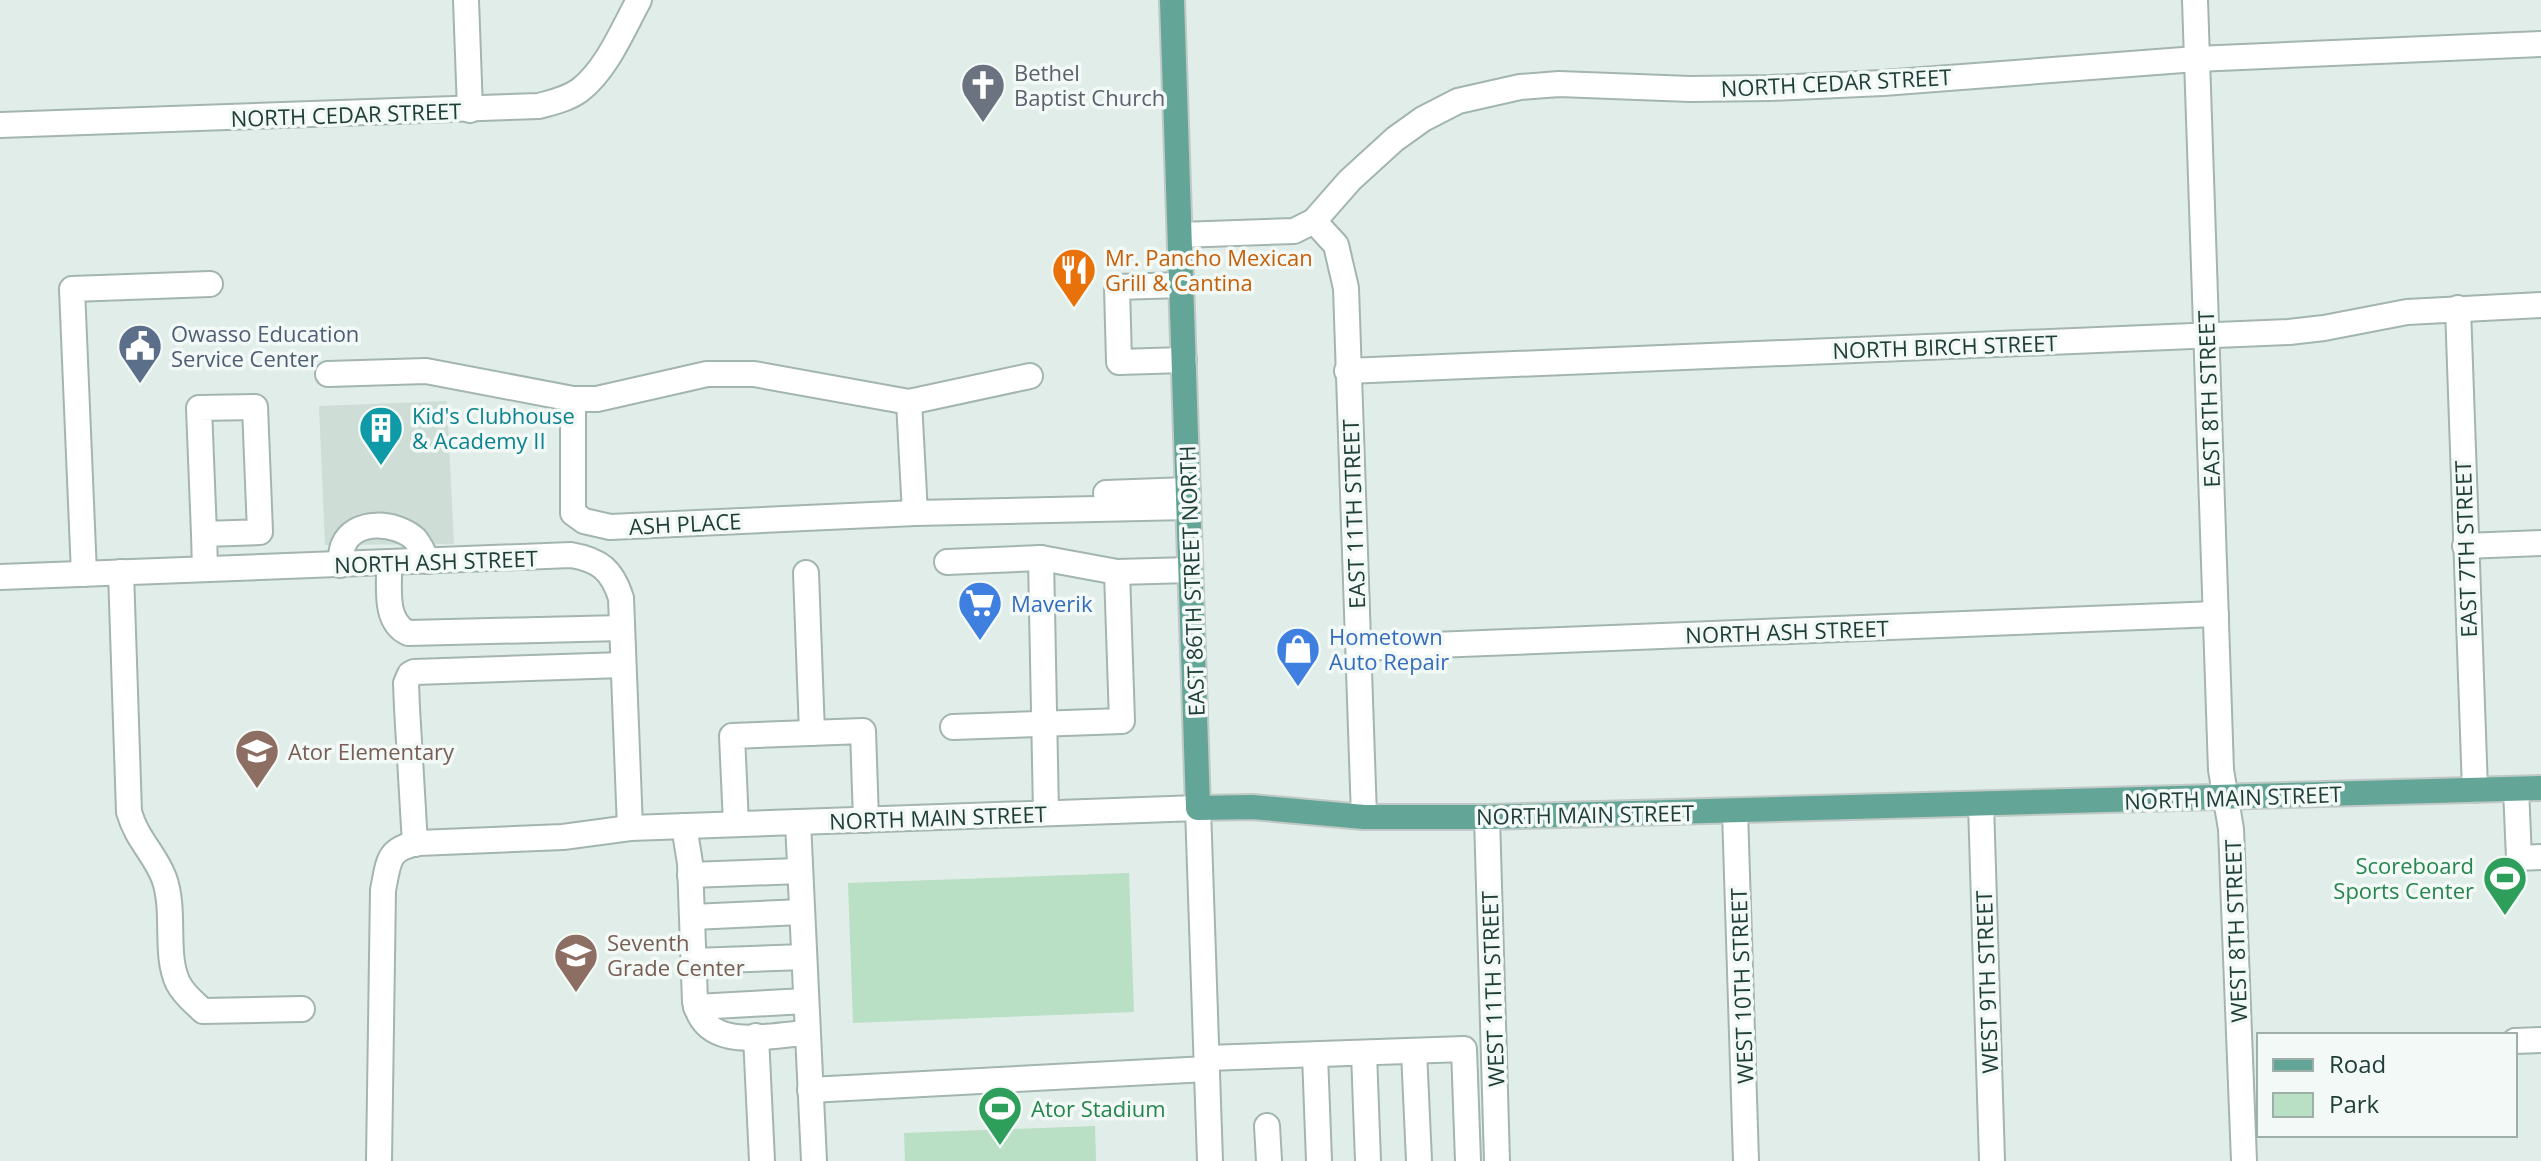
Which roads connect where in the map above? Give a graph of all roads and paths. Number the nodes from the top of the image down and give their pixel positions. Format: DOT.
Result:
graph roads {
  1 [pos="466,0"];
  2 [pos="639,0"];
  3 [pos="1172,0"];
  4 [pos="2195,0"];
  5 [pos="2541,44"];
  6 [pos="2196,59"];
  7 [pos="470,110"];
  8 [pos="0,125"];
  9 [pos="1314,221"];
  10 [pos="1180,235"];
  11 [pos="210,284"];
  12 [pos="1182,285"];
  13 [pos="2541,305"];
  14 [pos="2458,308"];
  15 [pos="2205,335"];
  16 [pos="1184,360"];
  17 [pos="1347,371"];
  18 [pos="328,374"];
  19 [pos="1030,376"];
  20 [pos="585,399"];
  21 [pos="909,402"];
  22 [pos="1188,498"];
  23 [pos="915,513"];
  24 [pos="204,534"];
  25 [pos="2541,543"];
  26 [pos="2465,546"];
  27 [pos="1041,558"];
  28 [pos="428,561"];
  29 [pos="947,562"];
  30 [pos="389,563"];
  31 [pos="340,565"];
  32 [pos="205,569"];
  33 [pos="1190,570"];
  34 [pos="121,572"];
  35 [pos="1117,572"];
  36 [pos="806,573"];
  37 [pos="84,574"];
  38 [pos="0,577"];
  39 [pos="2216,614"];
  40 [pos="622,628"];
  41 [pos="1359,648"];
  42 [pos="623,665"];
  43 [pos="1044,724"];
  44 [pos="953,727"];
  45 [pos="812,733"];
  46 [pos="2541,788"];
  47 [pos="2516,789"];
  48 [pos="2475,790"];
  49 [pos="2226,797"];
  50 [pos="1981,804"];
  51 [pos="1198,808"];
  52 [pos="1735,811"];
  53 [pos="1046,813"];
  54 [pos="1364,817"];
  55 [pos="1487,817"];
  56 [pos="866,820"];
  57 [pos="798,822"];
  58 [pos="736,824"];
  59 [pos="684,826"];
  60 [pos="630,828"];
  61 [pos="415,844"];
  62 [pos="2541,857"];
  63 [pos="800,871"];
  64 [pos="690,875"];
  65 [pos="802,912"];
  66 [pos="692,917"];
  67 [pos="804,957"];
  68 [pos="694,961"];
  69 [pos="805,1001"];
  70 [pos="696,1007"];
  71 [pos="302,1009"];
  72 [pos="807,1033"];
  73 [pos="756,1036"];
  74 [pos="2541,1040"];
  75 [pos="2517,1041"];
  76 [pos="1414,1051"];
  77 [pos="1364,1053"];
  78 [pos="1315,1055"];
  79 [pos="1207,1064"];
  80 [pos="810,1090"];
  81 [pos="1267,1126"];
  82 [pos="379,1161"];
  83 [pos="762,1161"];
  84 [pos="814,1161"];
  85 [pos="1210,1161"];
  86 [pos="1269,1161"];
  87 [pos="1319,1161"];
  88 [pos="1368,1161"];
  89 [pos="1419,1161"];
  90 [pos="1468,1161"];
  91 [pos="1497,1161"];
  92 [pos="1746,1161"];
  93 [pos="1992,1161"];
  94 [pos="2244,1161"];
  1 -- 7 [label="street"];
  2 -- 7 [label="street, NORTH CEDAR STREET"];
  3 -- 10 [label="main road, EAST 86TH STREET NORTH"];
  4 -- 6 [label="street, EAST 8TH STREET"];
  5 -- 6 [label="street, NORTH CEDAR STREET"];
  6 -- 9 [label="street, NORTH CEDAR STREET"];
  6 -- 15 [label="street, EAST 8TH STREET"];
  7 -- 8 [label="street, NORTH CEDAR STREET"];
  9 -- 10 [label="street, NORTH CEDAR STREET"];
  9 -- 17 [label="street, EAST 11TH STREET"];
  10 -- 12 [label="main road, EAST 86TH STREET NORTH"];
  11 -- 37 [label="street"];
  12 -- 16 [label="main road, EAST 86TH STREET NORTH"];
  12 -- 16 [label="street"];
  13 -- 14 [label="street, NORTH BIRCH STREET"];
  14 -- 15 [label="street, NORTH BIRCH STREET"];
  14 -- 26 [label="street, EAST 7TH STREET"];
  15 -- 17 [label="street, NORTH BIRCH STREET"];
  15 -- 39 [label="street, EAST 8TH STREET"];
  16 -- 22 [label="main road, EAST 86TH STREET NORTH"];
  17 -- 41 [label="street, EAST 11TH STREET"];
  18 -- 20 [label="street"];
  19 -- 21 [label="street"];
  20 -- 21 [label="street"];
  20 -- 23 [label="street, ASH PLACE"];
  21 -- 23 [label="street"];
  22 -- 23 [label="street, ASH PLACE"];
  22 -- 33 [label="main road, EAST 86TH STREET NORTH"];
  24 -- 24 [label="street"];
  24 -- 32 [label="street"];
  25 -- 26 [label="street"];
  26 -- 48 [label="street, EAST 7TH STREET"];
  27 -- 29 [label="street"];
  27 -- 35 [label="street"];
  27 -- 43 [label="street"];
  28 -- 30 [label="street, NORTH ASH STREET"];
  28 -- 31 [label="street"];
  28 -- 40 [label="street, NORTH ASH STREET"];
  30 -- 31 [label="street, NORTH ASH STREET"];
  30 -- 40 [label="street"];
  31 -- 32 [label="street, NORTH ASH STREET"];
  32 -- 34 [label="street, NORTH ASH STREET"];
  33 -- 35 [label="street"];
  33 -- 51 [label="main road, EAST 86TH STREET NORTH"];
  34 -- 37 [label="street, NORTH ASH STREET"];
  34 -- 71 [label="street"];
  35 -- 43 [label="street"];
  36 -- 45 [label="street"];
  37 -- 38 [label="street, NORTH ASH STREET"];
  39 -- 41 [label="street, NORTH ASH STREET"];
  39 -- 49 [label="street, EAST 8TH STREET"];
  40 -- 42 [label="street, NORTH ASH STREET"];
  41 -- 54 [label="street, EAST 11TH STREET"];
  42 -- 60 [label="street, NORTH ASH STREET"];
  42 -- 61 [label="street"];
  43 -- 44 [label="street"];
  43 -- 53 [label="street"];
  45 -- 56 [label="street"];
  45 -- 58 [label="street"];
  46 -- 47 [label="main road, NORTH MAIN STREET"];
  47 -- 48 [label="main road, NORTH MAIN STREET"];
  47 -- 62 [label="street"];
  48 -- 49 [label="main road, NORTH MAIN STREET"];
  49 -- 50 [label="main road, NORTH MAIN STREET"];
  49 -- 94 [label="street, WEST 8TH STREET"];
  50 -- 52 [label="main road, NORTH MAIN STREET"];
  50 -- 93 [label="street, WEST 9TH STREET"];
  51 -- 53 [label="street, NORTH MAIN STREET"];
  51 -- 54 [label="main road, NORTH MAIN STREET"];
  51 -- 79 [label="street, EAST 86TH STREET NORTH"];
  52 -- 55 [label="main road, NORTH MAIN STREET"];
  52 -- 92 [label="street, WEST 10TH STREET"];
  53 -- 56 [label="street, NORTH MAIN STREET"];
  54 -- 55 [label="main road, NORTH MAIN STREET"];
  55 -- 91 [label="street, WEST 11TH STREET"];
  56 -- 57 [label="street, NORTH MAIN STREET"];
  57 -- 58 [label="street, NORTH MAIN STREET"];
  57 -- 63 [label="street"];
  58 -- 59 [label="street, NORTH MAIN STREET"];
  59 -- 60 [label="street, NORTH MAIN STREET"];
  59 -- 64 [label="street"];
  60 -- 61 [label="street, NORTH MAIN STREET"];
  61 -- 82 [label="street"];
  63 -- 64 [label="street"];
  63 -- 65 [label="street"];
  64 -- 66 [label="street"];
  65 -- 66 [label="street"];
  65 -- 67 [label="street"];
  66 -- 68 [label="street"];
  67 -- 68 [label="street"];
  67 -- 69 [label="street"];
  68 -- 70 [label="street"];
  69 -- 70 [label="street"];
  69 -- 72 [label="street"];
  70 -- 73 [label="street"];
  72 -- 73 [label="street"];
  72 -- 80 [label="street"];
  73 -- 83 [label="street"];
  74 -- 75 [label="street"];
  76 -- 77 [label="street"];
  76 -- 89 [label="street"];
  76 -- 90 [label="street"];
  77 -- 78 [label="street"];
  77 -- 88 [label="street"];
  78 -- 79 [label="street"];
  78 -- 87 [label="street"];
  79 -- 80 [label="street"];
  79 -- 85 [label="street, EAST 86TH STREET NORTH"];
  80 -- 84 [label="street"];
  81 -- 86 [label="street"];
}
